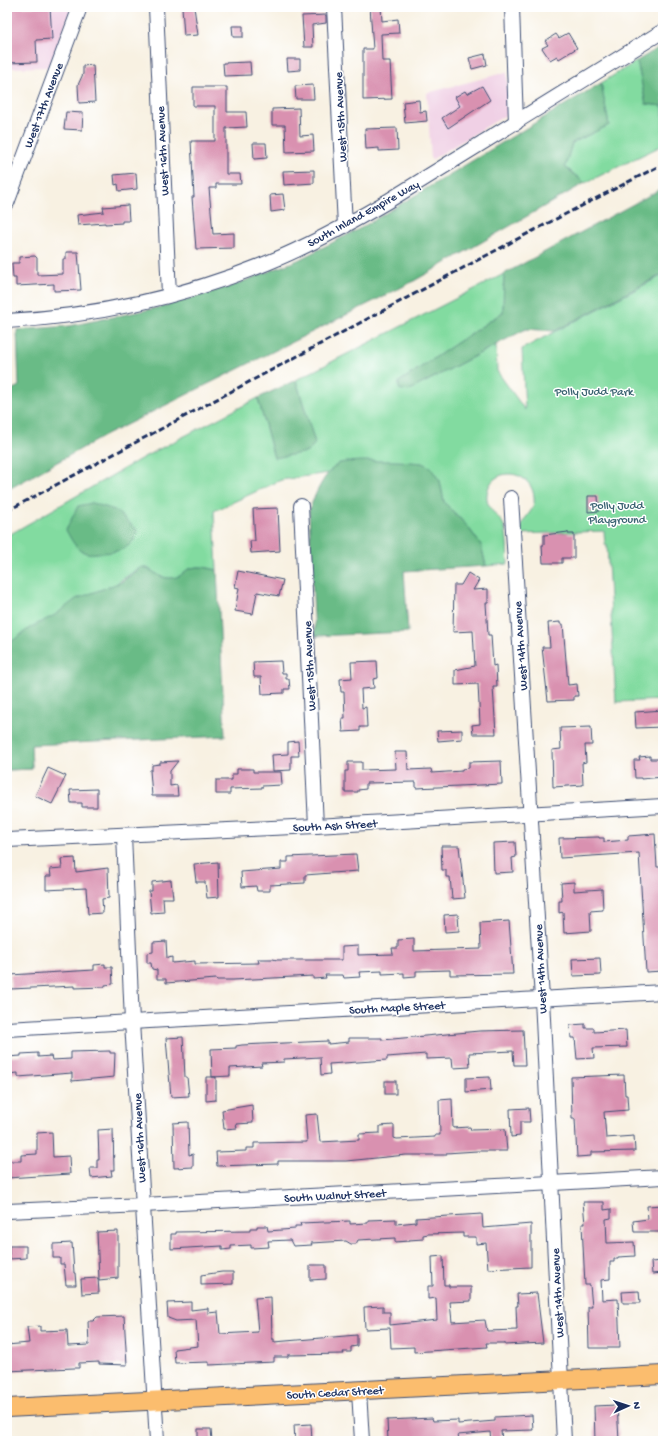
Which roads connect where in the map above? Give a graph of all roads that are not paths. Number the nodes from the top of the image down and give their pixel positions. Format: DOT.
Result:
graph roads {
  1 [pos="80,7"];
  2 [pos="156,7"];
  3 [pos="334,7"];
  4 [pos="512,7"];
  5 [pos="663,31"];
  6 [pos="516,123"];
  7 [pos="7,203"];
  8 [pos="345,226"];
  9 [pos="169,295"];
  10 [pos="7,321"];
  11 [pos="511,498"];
  12 [pos="301,506"];
  13 [pos="663,806"];
  14 [pos="530,814"];
  15 [pos="316,826"];
  16 [pos="124,835"];
  17 [pos="7,840"];
  18 [pos="663,992"];
  19 [pos="542,999"];
  20 [pos="132,1022"];
  21 [pos="7,1029"];
  22 [pos="663,1177"];
  23 [pos="551,1184"];
  24 [pos="143,1205"];
  25 [pos="7,1211"];
  26 [pos="663,1375"];
  27 [pos="561,1380"];
  28 [pos="359,1392"];
  29 [pos="154,1401"];
  30 [pos="7,1408"];
  31 [pos="157,1441"];
  32 [pos="362,1441"];
  33 [pos="564,1441"];
  1 -- 7 [label="street, West 17th Avenue"];
  2 -- 9 [label="street, West 16th Avenue"];
  3 -- 8 [label="street, West 15th Avenue"];
  4 -- 6 [label="street"];
  5 -- 6 [label="street, South Inland Empire Way"];
  6 -- 8 [label="street, South Inland Empire Way"];
  8 -- 9 [label="street, South Inland Empire Way"];
  9 -- 10 [label="street, South Inland Empire Way"];
  11 -- 14 [label="street, West 14th Avenue"];
  12 -- 15 [label="street, West 15th Avenue"];
  13 -- 14 [label="street, South Ash Street"];
  14 -- 15 [label="street, South Ash Street"];
  14 -- 19 [label="street, West 14th Avenue"];
  15 -- 16 [label="street, South Ash Street"];
  16 -- 17 [label="street, South Ash Street"];
  16 -- 20 [label="street, West 16th Avenue"];
  18 -- 19 [label="street, South Maple Street"];
  19 -- 20 [label="street, South Maple Street"];
  19 -- 23 [label="street, West 14th Avenue"];
  20 -- 21 [label="street, South Maple Street"];
  20 -- 24 [label="street, West 16th Avenue"];
  22 -- 23 [label="street, South Walnut Street"];
  23 -- 24 [label="street, South Walnut Street"];
  23 -- 27 [label="street, West 14th Avenue"];
  24 -- 25 [label="street, South Walnut Street"];
  24 -- 29 [label="street, West 16th Avenue"];
  26 -- 27 [label="main road, South Cedar Street"];
  27 -- 28 [label="main road, South Cedar Street"];
  27 -- 33 [label="street, West 14th Avenue"];
  28 -- 29 [label="main road, South Cedar Street"];
  28 -- 32 [label="street"];
  29 -- 30 [label="main road, South Cedar Street"];
  29 -- 31 [label="street, West 16th Avenue"];
}
